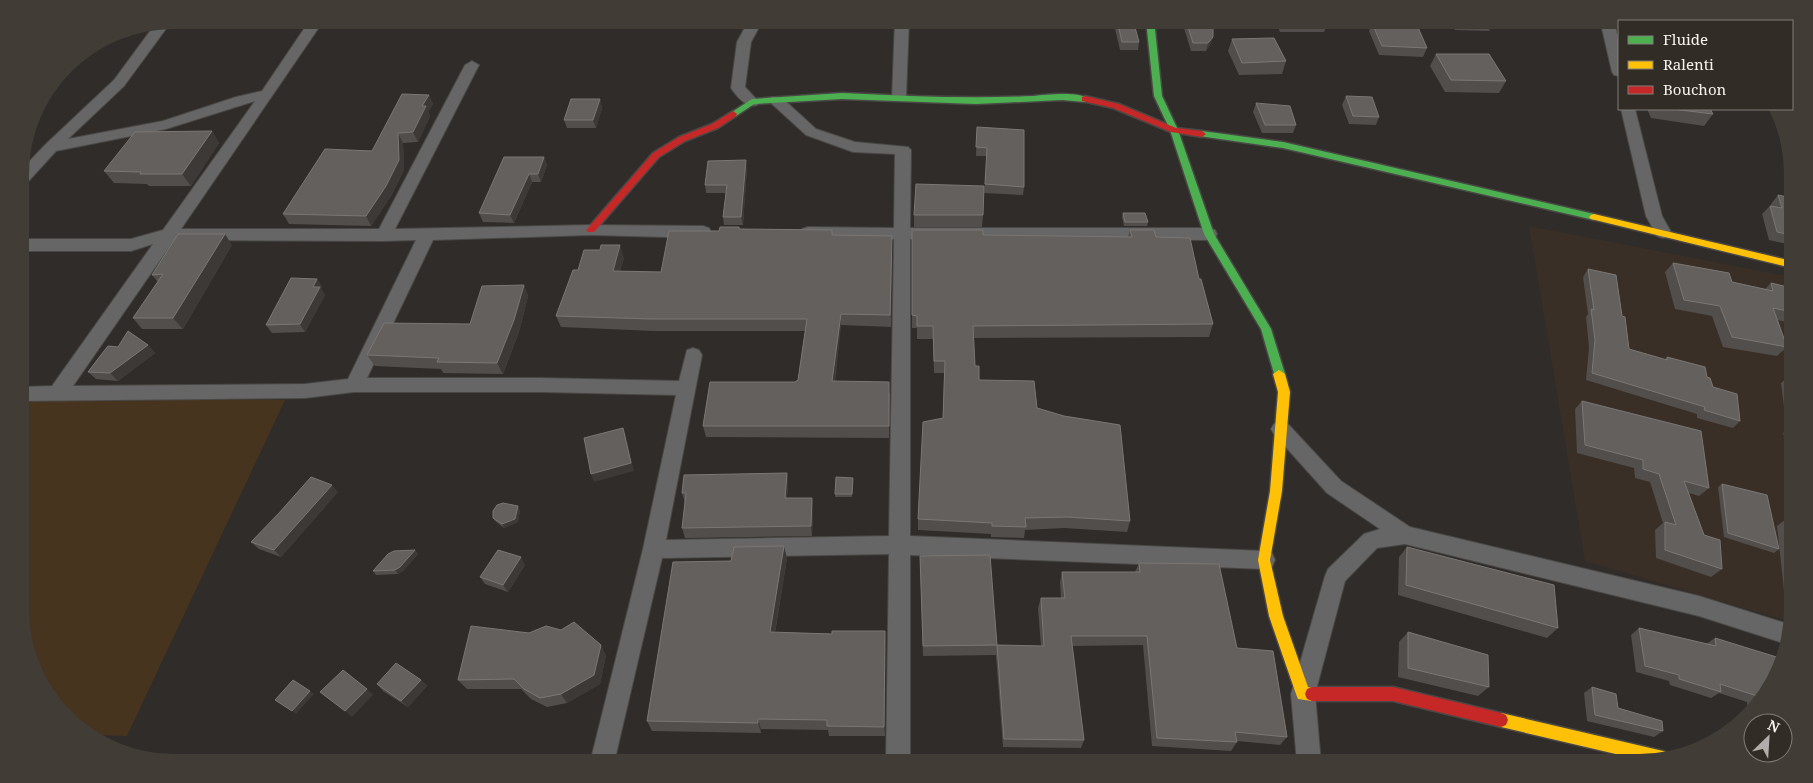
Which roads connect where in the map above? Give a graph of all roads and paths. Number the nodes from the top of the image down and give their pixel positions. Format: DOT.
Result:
graph roads {
  1 [pos="311,29"];
  2 [pos="751,29"];
  3 [pos="902,29"];
  4 [pos="1151,29"];
  5 [pos="1609,29"];
  6 [pos="158,30"];
  7 [pos="472,65"];
  8 [pos="1618,68"];
  9 [pos="267,94"];
  10 [pos="899,98"];
  11 [pos="776,100"];
  12 [pos="752,102"];
  13 [pos="1628,110"];
  14 [pos="1174,130"];
  15 [pos="51,147"];
  16 [pos="29,171"];
  17 [pos="591,230"];
  18 [pos="718,232"];
  19 [pos="1663,232"];
  20 [pos="795,233"];
  21 [pos="168,234"];
  22 [pos="1209,234"];
  23 [pos="384,235"];
  24 [pos="427,235"];
  25 [pos="902,235"];
  26 [pos="29,245"];
  27 [pos="1784,263"];
  28 [pos="693,355"];
  29 [pos="354,385"];
  30 [pos="687,388"];
  31 [pos="29,394"];
  32 [pos="57,394"];
  33 [pos="1281,429"];
  34 [pos="1405,535"];
  35 [pos="899,545"];
  36 [pos="654,549"];
  37 [pos="1264,560"];
  38 [pos="1782,632"];
  39 [pos="1303,694"];
  40 [pos="604,754"];
  41 [pos="898,754"];
  42 [pos="1308,754"];
  43 [pos="1645,754"];
  1 -- 9 [label="street"];
  2 -- 12 [label="street"];
  3 -- 10 [label="street"];
  4 -- 14 [label="street"];
  5 -- 8 [label="street"];
  6 -- 15 [label="street"];
  7 -- 23 [label="street"];
  9 -- 15 [label="street"];
  9 -- 21 [label="street"];
  10 -- 11 [label="street"];
  10 -- 14 [label="street"];
  11 -- 12 [label="street"];
  11 -- 25 [label="street"];
  12 -- 17 [label="street"];
  13 -- 19 [label="street"];
  14 -- 19 [label="street"];
  14 -- 22 [label="street"];
  15 -- 16 [label="street"];
  17 -- 18 [label="street"];
  17 -- 24 [label="street"];
  19 -- 27 [label="street"];
  20 -- 25 [label="street"];
  21 -- 23 [label="street"];
  21 -- 26 [label="street"];
  21 -- 32 [label="street"];
  22 -- 25 [label="street"];
  22 -- 33 [label="street"];
  23 -- 24 [label="street"];
  24 -- 29 [label="street"];
  25 -- 35 [label="street"];
  28 -- 30 [label="street"];
  29 -- 30 [label="street"];
  29 -- 32 [label="street"];
  30 -- 36 [label="street"];
  31 -- 32 [label="street"];
  33 -- 34 [label="street"];
  33 -- 37 [label="street"];
  34 -- 38 [label="street"];
  34 -- 39 [label="street"];
  35 -- 36 [label="street"];
  35 -- 37 [label="street"];
  35 -- 41 [label="street"];
  36 -- 40 [label="street"];
  37 -- 39 [label="street"];
  39 -- 42 [label="street"];
  39 -- 43 [label="street"];
}
